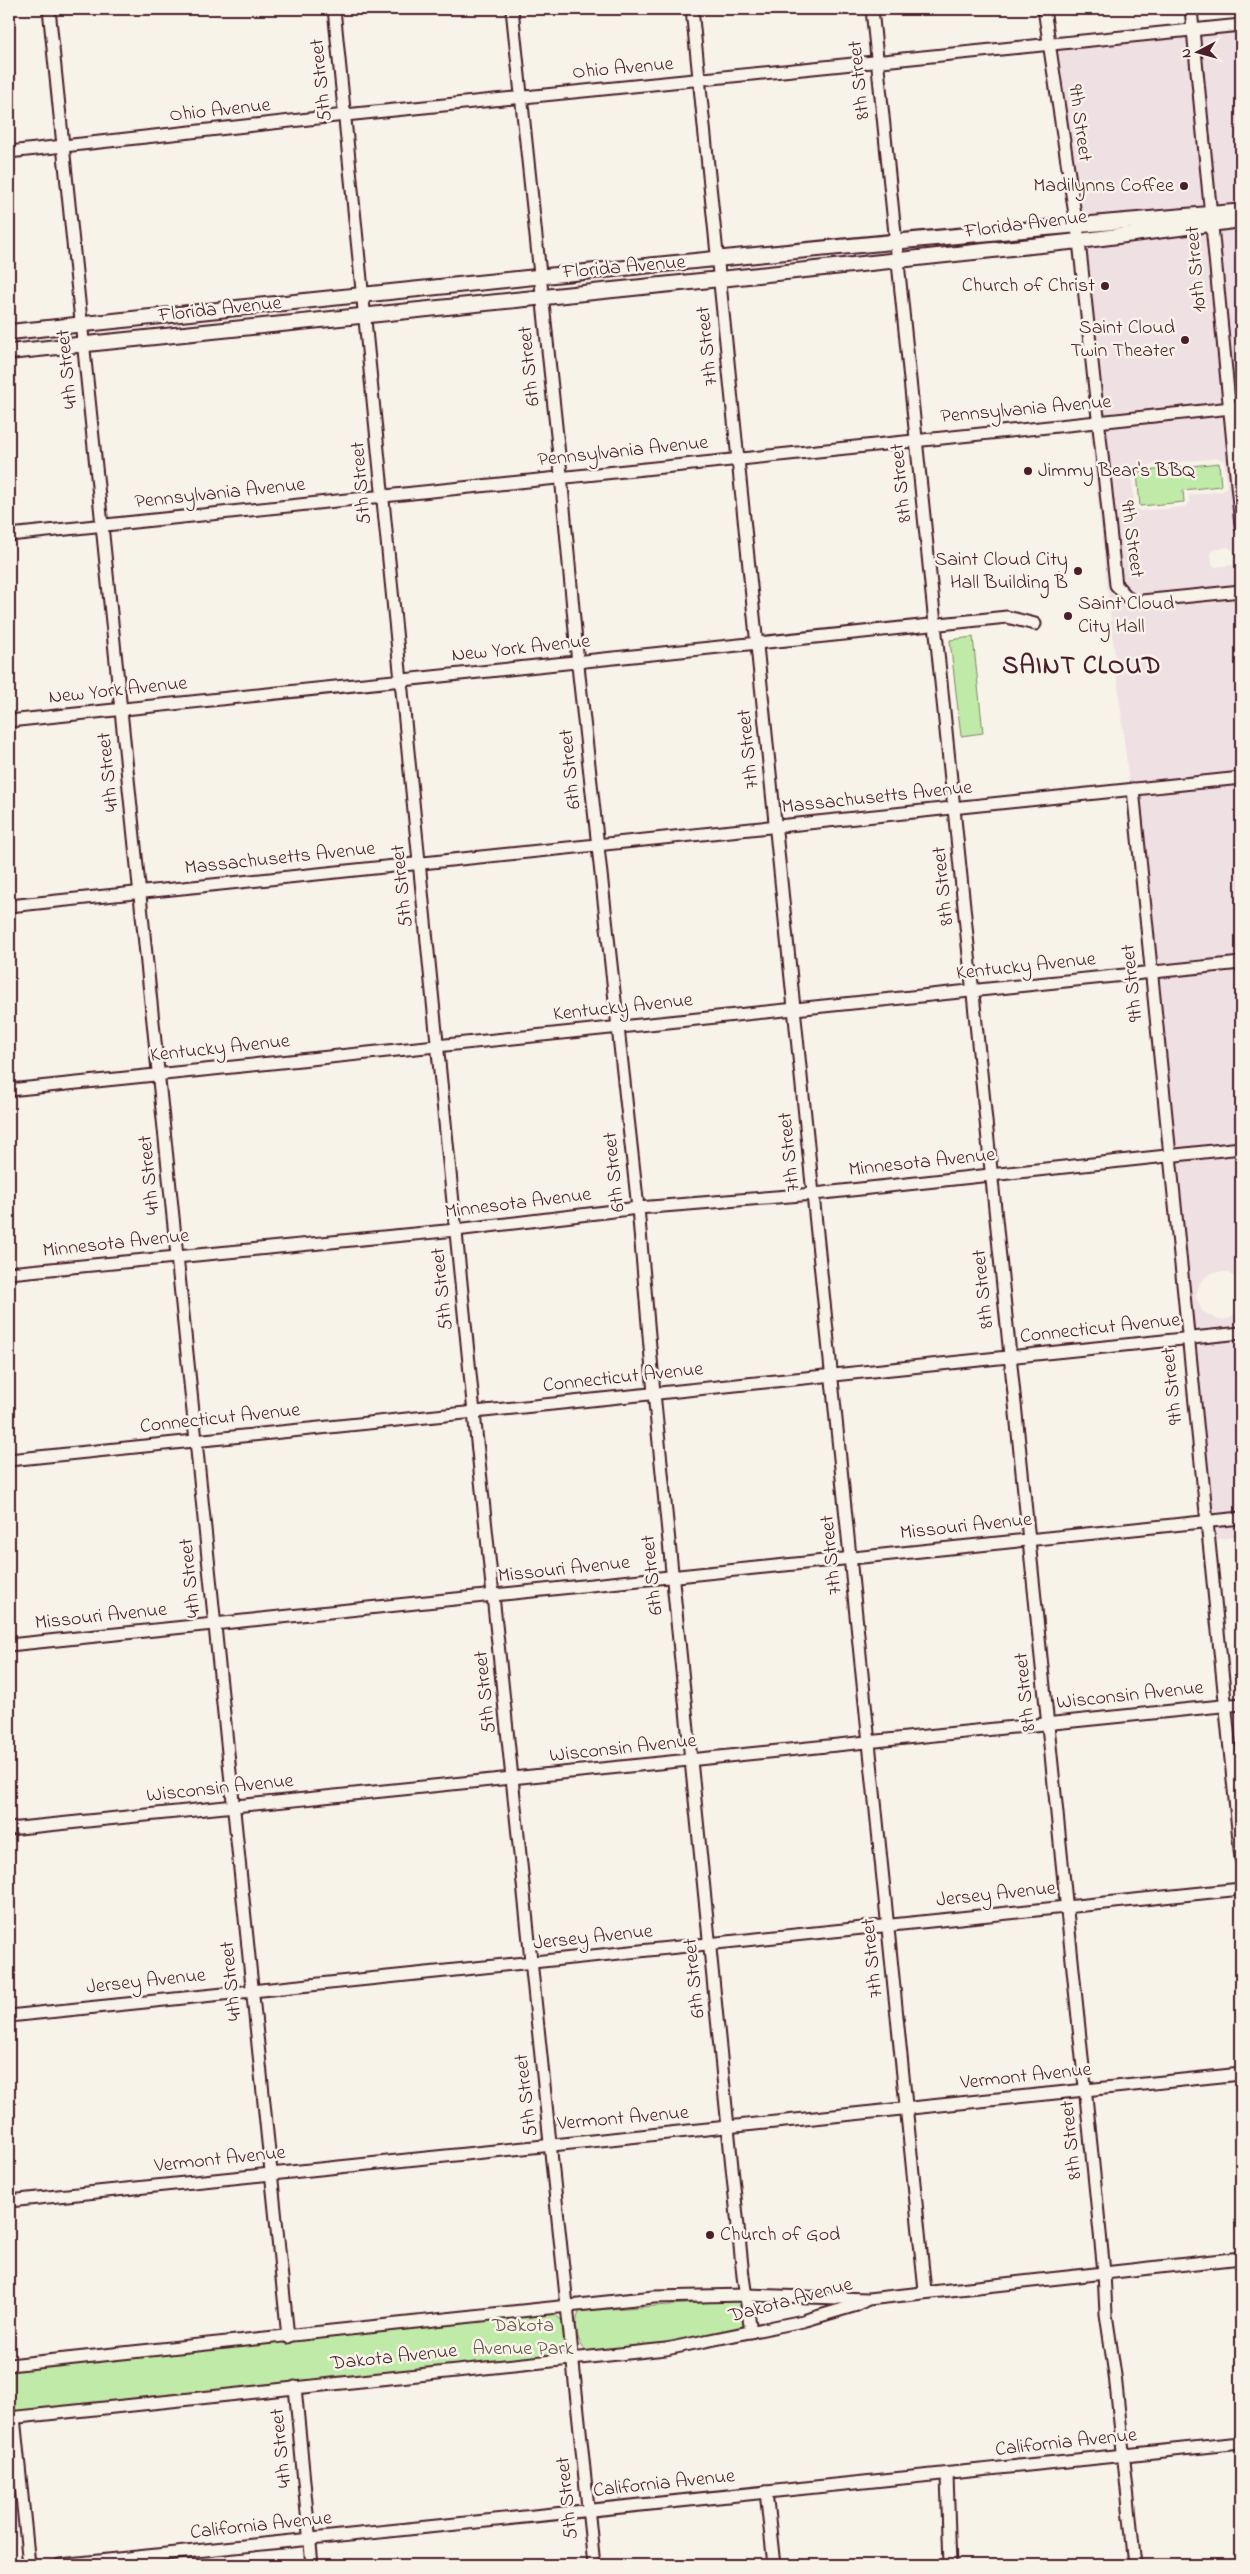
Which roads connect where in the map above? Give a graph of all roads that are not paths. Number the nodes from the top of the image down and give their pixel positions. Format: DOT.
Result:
graph roads {
  1 [pos="49,9"];
  2 [pos="334,9"];
  3 [pos="512,9"];
  4 [pos="692,9"];
  5 [pos="872,9"];
  6 [pos="1044,9"];
  7 [pos="1191,9"];
  8 [pos="1241,24"];
  9 [pos="1193,30"];
  10 [pos="1049,44"];
  11 [pos="877,62"];
  12 [pos="700,80"];
  13 [pos="521,97"];
  14 [pos="345,115"];
  15 [pos="65,146"];
  16 [pos="9,152"];
  17 [pos="1241,211"];
  18 [pos="1211,220"];
  19 [pos="1241,220"];
  20 [pos="1075,224"];
  21 [pos="896,241"];
  22 [pos="1079,241"];
  23 [pos="717,260"];
  24 [pos="898,260"];
  25 [pos="540,278"];
  26 [pos="720,279"];
  27 [pos="363,296"];
  28 [pos="542,296"];
  29 [pos="365,314"];
  30 [pos="82,324"];
  31 [pos="9,332"];
  32 [pos="85,344"];
  33 [pos="9,352"];
  34 [pos="1241,407"];
  35 [pos="1229,408"];
  36 [pos="1099,423"];
  37 [pos="916,439"];
  38 [pos="738,460"];
  39 [pos="561,477"];
  40 [pos="382,497"];
  41 [pos="103,525"];
  42 [pos="1241,526"];
  43 [pos="9,535"];
  44 [pos="1241,592"];
  45 [pos="1036,624"];
  46 [pos="935,625"];
  47 [pos="756,643"];
  48 [pos="578,662"];
  49 [pos="400,680"];
  50 [pos="121,710"];
  51 [pos="9,720"];
  52 [pos="1241,778"];
  53 [pos="1133,790"];
  54 [pos="954,809"];
  55 [pos="776,827"];
  56 [pos="598,845"];
  57 [pos="420,864"];
  58 [pos="142,892"];
  59 [pos="9,906"];
  60 [pos="1241,963"];
  61 [pos="1151,973"];
  62 [pos="973,992"];
  63 [pos="794,1009"];
  64 [pos="617,1028"];
  65 [pos="438,1046"];
  66 [pos="159,1074"];
  67 [pos="9,1090"];
  68 [pos="1241,1148"];
  69 [pos="1169,1156"];
  70 [pos="991,1174"];
  71 [pos="814,1194"];
  72 [pos="638,1208"];
  73 [pos="456,1230"];
  74 [pos="177,1256"];
  75 [pos="9,1273"];
  76 [pos="1241,1333"];
  77 [pos="1187,1338"];
  78 [pos="1010,1358"];
  79 [pos="832,1377"];
  80 [pos="654,1394"];
  81 [pos="474,1413"];
  82 [pos="196,1440"];
  83 [pos="9,1460"];
  84 [pos="1241,1518"];
  85 [pos="1206,1521"];
  86 [pos="1030,1539"];
  87 [pos="851,1558"];
  88 [pos="672,1578"];
  89 [pos="495,1596"];
  90 [pos="214,1624"];
  91 [pos="9,1645"];
  92 [pos="1241,1704"];
  93 [pos="1226,1705"];
  94 [pos="1048,1724"];
  95 [pos="868,1742"];
  96 [pos="691,1761"];
  97 [pos="514,1779"];
  98 [pos="233,1806"];
  99 [pos="9,1829"];
  100 [pos="1241,1859"];
  101 [pos="1241,1888"];
  102 [pos="1066,1907"];
  103 [pos="888,1925"];
  104 [pos="711,1945"];
  105 [pos="531,1963"];
  106 [pos="252,1990"];
  107 [pos="9,2016"];
  108 [pos="1241,2074"];
  109 [pos="1085,2090"];
  110 [pos="907,2108"];
  111 [pos="730,2128"];
  112 [pos="552,2144"];
  113 [pos="271,2173"];
  114 [pos="9,2201"];
  115 [pos="1241,2258"];
  116 [pos="1104,2272"];
  117 [pos="925,2291"];
  118 [pos="746,2295"];
  119 [pos="868,2299"];
  120 [pos="569,2307"];
  121 [pos="751,2332"];
  122 [pos="288,2337"];
  123 [pos="573,2358"];
  124 [pos="9,2365"];
  125 [pos="295,2387"];
  126 [pos="11,2417"];
  127 [pos="1241,2443"];
  128 [pos="1124,2455"];
  129 [pos="947,2475"];
  130 [pos="766,2492"];
  131 [pos="589,2510"];
  132 [pos="310,2539"];
  133 [pos="28,2565"];
  134 [pos="60,2565"];
  135 [pos="312,2565"];
  136 [pos="594,2565"];
  137 [pos="774,2565"];
  138 [pos="950,2565"];
  139 [pos="1135,2565"];
  1 -- 15 [label="street, 4th Street"];
  2 -- 14 [label="street, 5th Street"];
  3 -- 13 [label="street, 6th Street"];
  4 -- 12 [label="street, 7th Street"];
  5 -- 11 [label="street, 8th Street"];
  6 -- 10 [label="street, 9th Street"];
  7 -- 9 [label="street, 10th Street"];
  8 -- 9 [label="street, Ohio Avenue"];
  9 -- 10 [label="street, Ohio Avenue"];
  9 -- 18 [label="street, 10th Street"];
  10 -- 11 [label="street, Ohio Avenue"];
  10 -- 20 [label="street, 9th Street"];
  11 -- 12 [label="street, Ohio Avenue"];
  11 -- 21 [label="street, 8th Street"];
  12 -- 13 [label="street, Ohio Avenue"];
  12 -- 23 [label="street, 7th Street"];
  13 -- 14 [label="street, Ohio Avenue"];
  13 -- 25 [label="street, 6th Street"];
  14 -- 15 [label="street, Ohio Avenue"];
  14 -- 27 [label="street, 5th Street"];
  15 -- 16 [label="street, Ohio Avenue"];
  15 -- 30 [label="street, 4th Street"];
  17 -- 18 [label="main road, Florida Avenue"];
  18 -- 19 [label="main road, Florida Avenue"];
  18 -- 20 [label="main road, Florida Avenue"];
  18 -- 22 [label="main road, Florida Avenue"];
  18 -- 35 [label="street, 10th Street"];
  20 -- 21 [label="main road, Florida Avenue"];
  20 -- 22 [label="street, 9th Street"];
  21 -- 23 [label="main road, Florida Avenue"];
  21 -- 24 [label="street, 8th Street"];
  22 -- 24 [label="main road, Florida Avenue"];
  22 -- 36 [label="street, 9th Street"];
  23 -- 25 [label="main road, Florida Avenue"];
  23 -- 26 [label="street, 7th Street"];
  24 -- 26 [label="main road, Florida Avenue"];
  24 -- 37 [label="street, 8th Street"];
  25 -- 27 [label="main road, Florida Avenue"];
  25 -- 28 [label="street, 6th Street"];
  26 -- 28 [label="main road, Florida Avenue"];
  26 -- 38 [label="street, 7th Street"];
  27 -- 29 [label="street, 5th Street"];
  27 -- 30 [label="main road, Florida Avenue"];
  28 -- 29 [label="main road, Florida Avenue"];
  28 -- 39 [label="street, 6th Street"];
  29 -- 32 [label="main road, Florida Avenue"];
  29 -- 40 [label="street, 5th Street"];
  30 -- 31 [label="main road, Florida Avenue"];
  30 -- 32 [label="street, 4th Street"];
  32 -- 33 [label="main road, Florida Avenue"];
  32 -- 41 [label="street, 4th Street"];
  34 -- 35 [label="street, Pennsylvania Avenue"];
  35 -- 36 [label="street, Pennsylvania Avenue"];
  35 -- 42 [label="street, 10th Street"];
  36 -- 37 [label="street, Pennsylvania Avenue"];
  36 -- 44 [label="street, 9th Street"];
  37 -- 38 [label="street, Pennsylvania Avenue"];
  37 -- 46 [label="street, 8th Street"];
  38 -- 39 [label="street, Pennsylvania Avenue"];
  38 -- 47 [label="street, 7th Street"];
  39 -- 40 [label="street, Pennsylvania Avenue"];
  39 -- 48 [label="street, 6th Street"];
  40 -- 41 [label="street, Pennsylvania Avenue"];
  40 -- 49 [label="street, 5th Street"];
  41 -- 43 [label="street, Pennsylvania Avenue"];
  41 -- 50 [label="street, 4th Street"];
  45 -- 46 [label="street, New York Avenue"];
  46 -- 47 [label="street, New York Avenue"];
  46 -- 54 [label="street, 8th Street"];
  47 -- 48 [label="street, New York Avenue"];
  47 -- 55 [label="street, 7th Street"];
  48 -- 49 [label="street, New York Avenue"];
  48 -- 56 [label="street, 6th Street"];
  49 -- 50 [label="street, New York Avenue"];
  49 -- 57 [label="street, 5th Street"];
  50 -- 51 [label="street, New York Avenue"];
  50 -- 58 [label="street, 4th Street"];
  52 -- 53 [label="street, Massachusetts Avenue"];
  53 -- 54 [label="street, Massachusetts Avenue"];
  53 -- 61 [label="street, 9th Street"];
  54 -- 55 [label="street, Massachusetts Avenue"];
  54 -- 62 [label="street, 8th Street"];
  55 -- 56 [label="street, Massachusetts Avenue"];
  55 -- 63 [label="street, 7th Street"];
  56 -- 57 [label="street, Massachusetts Avenue"];
  56 -- 64 [label="street, 6th Street"];
  57 -- 58 [label="street, Massachusetts Avenue"];
  57 -- 65 [label="street, 5th Street"];
  58 -- 59 [label="street, Massachusetts Avenue"];
  58 -- 66 [label="street, 4th Street"];
  60 -- 61 [label="street, Kentucky Avenue"];
  61 -- 62 [label="street, Kentucky Avenue"];
  61 -- 69 [label="street, 9th Street"];
  62 -- 63 [label="street, Kentucky Avenue"];
  62 -- 70 [label="street, 8th Street"];
  63 -- 64 [label="street, Kentucky Avenue"];
  63 -- 71 [label="street, 7th Street"];
  64 -- 65 [label="street, Kentucky Avenue"];
  64 -- 72 [label="street, 6th Street"];
  65 -- 66 [label="street, Kentucky Avenue"];
  65 -- 73 [label="street, 5th Street"];
  66 -- 67 [label="street, Kentucky Avenue"];
  66 -- 74 [label="street, 4th Street"];
  68 -- 69 [label="street, Minnesota Avenue"];
  69 -- 70 [label="street, Minnesota Avenue"];
  69 -- 77 [label="street, 9th Street"];
  70 -- 71 [label="street, Minnesota Avenue"];
  70 -- 78 [label="street, 8th Street"];
  71 -- 72 [label="street, Minnesota Avenue"];
  71 -- 79 [label="street, 7th Street"];
  72 -- 73 [label="street, Minnesota Avenue"];
  72 -- 80 [label="street, 6th Street"];
  73 -- 74 [label="street, Minnesota Avenue"];
  73 -- 81 [label="street, 5th Street"];
  74 -- 75 [label="street, Minnesota Avenue"];
  74 -- 82 [label="street, 4th Street"];
  76 -- 77 [label="street, Connecticut Avenue"];
  77 -- 78 [label="street, Connecticut Avenue"];
  77 -- 85 [label="street, 9th Street"];
  78 -- 79 [label="street, Connecticut Avenue"];
  78 -- 86 [label="street, 8th Street"];
  79 -- 80 [label="street, Connecticut Avenue"];
  79 -- 87 [label="street, 7th Street"];
  80 -- 81 [label="street, Connecticut Avenue"];
  80 -- 88 [label="street, 6th Street"];
  81 -- 82 [label="street, Connecticut Avenue"];
  81 -- 89 [label="street, 5th Street"];
  82 -- 83 [label="street, Connecticut Avenue"];
  82 -- 90 [label="street, 4th Street"];
  84 -- 85 [label="street, Missouri Avenue"];
  85 -- 86 [label="street, Missouri Avenue"];
  85 -- 93 [label="street, 9th Street"];
  86 -- 87 [label="street, Missouri Avenue"];
  86 -- 94 [label="street, 8th Street"];
  87 -- 88 [label="street, Missouri Avenue"];
  87 -- 95 [label="street, 7th Street"];
  88 -- 89 [label="street, Missouri Avenue"];
  88 -- 96 [label="street, 6th Street"];
  89 -- 90 [label="street, Missouri Avenue"];
  89 -- 97 [label="street, 5th Street"];
  90 -- 91 [label="street, Missouri Avenue"];
  90 -- 98 [label="street, 4th Street"];
  92 -- 93 [label="street, Wisconsin Avenue"];
  93 -- 94 [label="street, Wisconsin Avenue"];
  93 -- 100 [label="street, 9th Street"];
  94 -- 95 [label="street, Wisconsin Avenue"];
  94 -- 102 [label="street, 8th Street"];
  95 -- 96 [label="street, Wisconsin Avenue"];
  95 -- 103 [label="street, 7th Street"];
  96 -- 97 [label="street, Wisconsin Avenue"];
  96 -- 104 [label="street, 6th Street"];
  97 -- 98 [label="street, Wisconsin Avenue"];
  97 -- 105 [label="street, 5th Street"];
  98 -- 99 [label="street, Wisconsin Avenue"];
  98 -- 106 [label="street, 4th Street"];
  101 -- 102 [label="street, Jersey Avenue"];
  102 -- 103 [label="street, Jersey Avenue"];
  102 -- 109 [label="street, 8th Street"];
  103 -- 104 [label="street, Jersey Avenue"];
  103 -- 110 [label="street, 7th Street"];
  104 -- 105 [label="street, Jersey Avenue"];
  104 -- 111 [label="street, 6th Street"];
  105 -- 106 [label="street, Jersey Avenue"];
  105 -- 112 [label="street, 5th Street"];
  106 -- 107 [label="street, Jersey Avenue"];
  106 -- 113 [label="street, 4th Street"];
  108 -- 109 [label="street, Vermont Avenue"];
  109 -- 110 [label="street, Vermont Avenue"];
  109 -- 116 [label="street, 8th Street"];
  110 -- 111 [label="street, Vermont Avenue"];
  110 -- 117 [label="street, 7th Street"];
  111 -- 112 [label="street, Vermont Avenue"];
  111 -- 118 [label="street, 6th Street"];
  112 -- 113 [label="street, Vermont Avenue"];
  112 -- 120 [label="street, 5th Street"];
  113 -- 114 [label="street, Vermont Avenue"];
  113 -- 122 [label="street, 4th Street"];
  115 -- 116 [label="street, Dakota Avenue"];
  116 -- 117 [label="street, Dakota Avenue"];
  116 -- 128 [label="street, 8th Street"];
  117 -- 119 [label="street, Dakota Avenue"];
  118 -- 119 [label="street, Dakota Avenue"];
  118 -- 120 [label="street, Dakota Avenue"];
  118 -- 121 [label="street, 6th Street"];
  119 -- 121 [label="street, Dakota Avenue"];
  120 -- 122 [label="street, Dakota Avenue"];
  120 -- 123 [label="street, 5th Street"];
  121 -- 123 [label="street, Dakota Avenue"];
  122 -- 124 [label="street, Dakota Avenue"];
  123 -- 125 [label="street, Dakota Avenue"];
  123 -- 131 [label="street, 5th Street"];
  125 -- 126 [label="street, Dakota Avenue"];
  125 -- 132 [label="street, 4th Street"];
  126 -- 133 [label="street"];
  127 -- 128 [label="street, California Avenue"];
  128 -- 129 [label="street, California Avenue"];
  128 -- 139 [label="street, 8th Street"];
  129 -- 130 [label="street, California Avenue"];
  129 -- 138 [label="street"];
  130 -- 131 [label="street, California Avenue"];
  130 -- 137 [label="street"];
  131 -- 132 [label="street, California Avenue"];
  131 -- 136 [label="street, 5th Street"];
  132 -- 134 [label="street, California Avenue"];
  132 -- 135 [label="street, 4th Street"];
}
